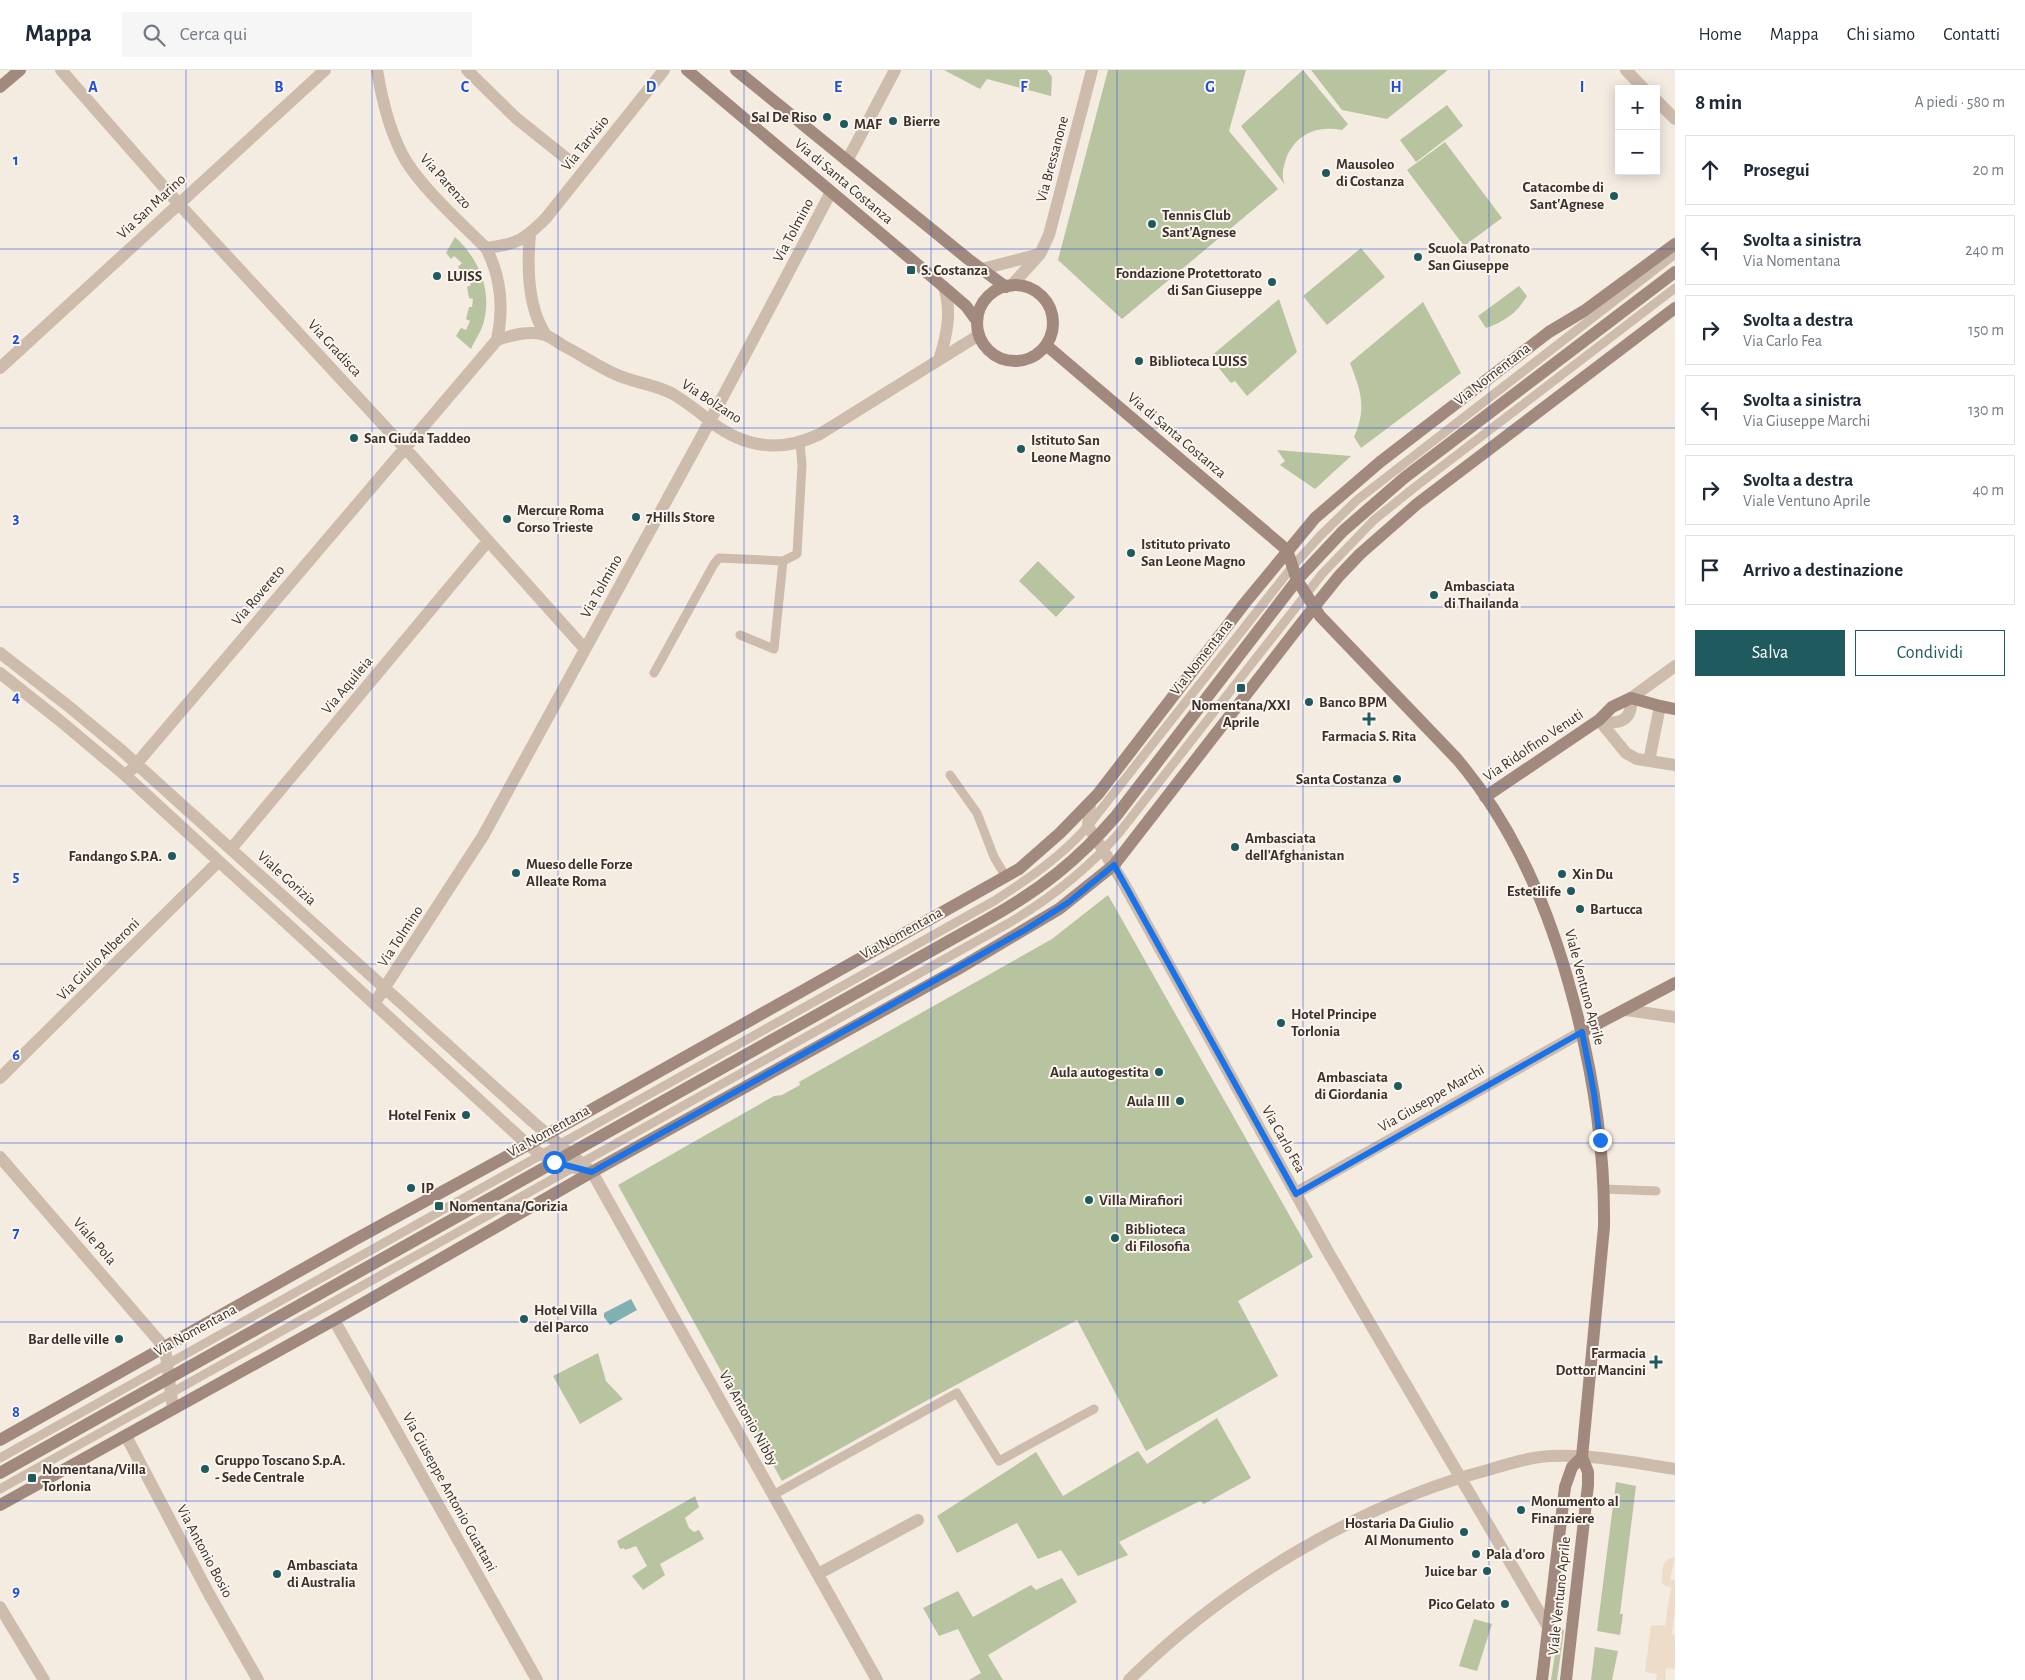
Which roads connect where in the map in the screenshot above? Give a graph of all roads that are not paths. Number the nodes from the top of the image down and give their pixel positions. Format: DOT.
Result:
graph roads {
  1 [pos="20,70"];
  2 [pos="61,70"];
  3 [pos="325,70"];
  4 [pos="377,70"];
  5 [pos="467,70"];
  6 [pos="664,70"];
  7 [pos="686,70"];
  8 [pos="736,70"];
  9 [pos="895,70"];
  10 [pos="1092,70"];
  11 [pos="1626,70"];
  12 [pos="1640,85"];
  13 [pos="0,87"];
  14 [pos="1660,104"];
  15 [pos="1675,119"];
  16 [pos="847,161"];
  17 [pos="571,162"];
  18 [pos="831,192"];
  19 [pos="178,203"];
  20 [pos="530,234"];
  21 [pos="1675,244"];
  22 [pos="486,248"];
  23 [pos="1040,254"];
  24 [pos="1675,254"];
  25 [pos="982,270"];
  26 [pos="1675,272"];
  27 [pos="1008,286"];
  28 [pos="944,287"];
  29 [pos="1675,288"];
  30 [pos="1675,308"];
  31 [pos="977,321"];
  32 [pos="546,335"];
  33 [pos="978,335"];
  34 [pos="496,340"];
  35 [pos="1046,345"];
  36 [pos="939,360"];
  37 [pos="0,368"];
  38 [pos="710,422"];
  39 [pos="800,443"];
  40 [pos="404,448"];
  41 [pos="488,541"];
  42 [pos="1288,550"];
  43 [pos="783,561"];
  44 [pos="1292,567"];
  45 [pos="1297,580"];
  46 [pos="1305,594"];
  47 [pos="1314,607"];
  48 [pos="740,635"];
  49 [pos="584,649"];
  50 [pos="0,653"];
  51 [pos="1675,666"];
  52 [pos="0,673"];
  53 [pos="654,674"];
  54 [pos="1631,698"];
  55 [pos="1660,706"];
  56 [pos="1675,709"];
  57 [pos="1598,720"];
  58 [pos="1649,761"];
  59 [pos="136,763"];
  60 [pos="1675,765"];
  61 [pos="950,775"];
  62 [pos="126,776"];
  63 [pos="1485,797"];
  64 [pos="1090,803"];
  65 [pos="1088,826"];
  66 [pos="1095,840"];
  67 [pos="231,849"];
  68 [pos="1103,851"];
  69 [pos="218,862"];
  70 [pos="1114,865"];
  71 [pos="1006,877"];
  72 [pos="305,916"];
  73 [pos="292,930"];
  74 [pos="1675,983"];
  75 [pos="385,988"];
  76 [pos="374,1004"];
  77 [pos="1626,1010"];
  78 [pos="1675,1017"];
  79 [pos="1582,1032"];
  80 [pos="0,1078"];
  81 [pos="547,1134"];
  82 [pos="559,1143"];
  83 [pos="527,1144"];
  84 [pos="570,1153"];
  85 [pos="539,1154"];
  86 [pos="0,1156"];
  87 [pos="554,1162"];
  88 [pos="577,1165"];
  89 [pos="592,1172"];
  90 [pos="1604,1189"];
  91 [pos="1656,1191"];
  92 [pos="1296,1194"];
  93 [pos="334,1320"];
  94 [pos="165,1348"];
  95 [pos="167,1364"];
  96 [pos="170,1386"];
  97 [pos="173,1409"];
  98 [pos="1094,1409"];
  99 [pos="126,1436"];
  100 [pos="0,1440"];
  101 [pos="1582,1457"];
  102 [pos="0,1458"];
  103 [pos="1675,1469"];
  104 [pos="0,1473"];
  105 [pos="1460,1478"];
  106 [pos="0,1489"];
  107 [pos="773,1495"];
  108 [pos="0,1505"];
  109 [pos="918,1520"];
  110 [pos="818,1574"];
  111 [pos="0,1607"];
  112 [pos="1548,1627"];
  113 [pos="44,1680"];
  114 [pos="258,1680"];
  115 [pos="537,1680"];
  116 [pos="877,1680"];
  117 [pos="1129,1680"];
  118 [pos="1542,1680"];
  119 [pos="1566,1680"];
  1 -- 13 [label="street"];
  2 -- 19 [label="street, Via Gradisca"];
  3 -- 19 [label="street, Via San Marino"];
  4 -- 22 [label="street, Via Parenzo"];
  5 -- 17 [label="street"];
  6 -- 20 [label="street, Via Tarvisio"];
  7 -- 18 [label="street, Via di Santa Costanza"];
  8 -- 16 [label="street, Via di Santa Costanza"];
  9 -- 16 [label="street"];
  10 -- 23 [label="street, Via Bressanone"];
  11 -- 12 [label="street"];
  14 -- 15 [label="street"];
  16 -- 25 [label="street, Via di Santa Costanza"];
  18 -- 28 [label="street, Via di Santa Costanza"];
  18 -- 38 [label="street, Via Tolmino"];
  19 -- 37 [label="street, Via San Marino"];
  19 -- 40 [label="street, Via Gradisca"];
  20 -- 22 [label="street"];
  20 -- 32 [label="street"];
  21 -- 42 [label="street, Via Nomentana"];
  22 -- 34 [label="street, Via Parenzo"];
  23 -- 25 [label="street"];
  23 -- 27 [label="street, Via Bressanone"];
  24 -- 44 [label="lane, Via Nomentana"];
  25 -- 27 [label="street, Via di Santa Costanza"];
  26 -- 45 [label="street, Via Nomentana"];
  27 -- 31 [label="street"];
  27 -- 35 [label="street"];
  28 -- 31 [label="street, Via di Santa Costanza"];
  28 -- 36 [label="street"];
  29 -- 46 [label="lane, Via Nomentana"];
  30 -- 47 [label="street"];
  31 -- 33 [label="street"];
  32 -- 34 [label="street"];
  32 -- 38 [label="street, Via Bolzano"];
  33 -- 35 [label="street"];
  33 -- 36 [label="street, Via Bolzano"];
  34 -- 40 [label="street"];
  35 -- 42 [label="street, Via di Santa Costanza"];
  36 -- 39 [label="street, Via Bolzano"];
  38 -- 39 [label="street, Via Bolzano"];
  38 -- 49 [label="street, Via Tolmino"];
  39 -- 43 [label="lane"];
  40 -- 41 [label="street, Via Gradisca"];
  40 -- 59 [label="street, Via Rovereto"];
  41 -- 49 [label="street, Via Gradisca"];
  41 -- 67 [label="street, Via Aquileia"];
  42 -- 44 [label="street, Viale Ventuno Aprile"];
  42 -- 64 [label="street, Via Nomentana"];
  43 -- 48 [label="lane"];
  43 -- 53 [label="lane"];
  44 -- 45 [label="street, Viale Ventuno Aprile"];
  44 -- 65 [label="lane, Via Nomentana"];
  45 -- 46 [label="street, Viale Ventuno Aprile"];
  45 -- 66 [label="street, Via Nomentana"];
  46 -- 47 [label="street, Viale Ventuno Aprile"];
  46 -- 68 [label="lane, Via Nomentana"];
  47 -- 63 [label="street, Viale Ventuno Aprile"];
  47 -- 70 [label="street"];
  49 -- 75 [label="street, Via Tolmino"];
  50 -- 59 [label="street, Viale Gorizia"];
  51 -- 54 [label="street"];
  52 -- 62 [label="street"];
  54 -- 55 [label="street"];
  54 -- 57 [label="street, Via Ridolfino Venuti"];
  55 -- 56 [label="street"];
  55 -- 58 [label="street"];
  57 -- 58 [label="street"];
  57 -- 63 [label="street, Via Ridolfino Venuti"];
  58 -- 60 [label="street"];
  59 -- 62 [label="street, Via Rovereto"];
  59 -- 67 [label="street, Viale Gorizia"];
  61 -- 71 [label="lane"];
  62 -- 69 [label="street"];
  63 -- 79 [label="street, Viale Ventuno Aprile"];
  64 -- 65 [label="street"];
  64 -- 71 [label="street, Via Nomentana"];
  65 -- 66 [label="street, Via Carlo Fea"];
  65 -- 82 [label="lane, Via Nomentana"];
  66 -- 68 [label="street, Via Carlo Fea"];
  66 -- 84 [label="street, Via Nomentana"];
  67 -- 72 [label="street, Viale Gorizia"];
  68 -- 70 [label="street, Via Carlo Fea"];
  68 -- 88 [label="lane, Via Nomentana"];
  69 -- 73 [label="street"];
  69 -- 80 [label="street, Via Giulio Alberoni"];
  70 -- 89 [label="street"];
  70 -- 92 [label="street, Via Carlo Fea"];
  71 -- 81 [label="street, Via Nomentana"];
  72 -- 73 [label="street"];
  72 -- 75 [label="street, Viale Gorizia"];
  73 -- 76 [label="street"];
  74 -- 77 [label="street"];
  75 -- 76 [label="street, Via Tolmino"];
  75 -- 81 [label="street, Viale Gorizia"];
  76 -- 83 [label="street"];
  77 -- 78 [label="street"];
  77 -- 79 [label="street"];
  79 -- 90 [label="street, Viale Ventuno Aprile"];
  79 -- 92 [label="street, Via Giuseppe Marchi"];
  81 -- 82 [label="street, Viale Gorizia"];
  81 -- 83 [label="street, Via Nomentana"];
  82 -- 84 [label="street, Viale Gorizia"];
  82 -- 85 [label="lane, Via Nomentana"];
  83 -- 85 [label="street"];
  83 -- 94 [label="street, Via Nomentana"];
  84 -- 87 [label="street, Via Nomentana"];
  84 -- 88 [label="street, Via Antonio Nibby"];
  85 -- 87 [label="street"];
  85 -- 95 [label="lane, Via Nomentana"];
  86 -- 94 [label="street, Viale Pola"];
  87 -- 88 [label="street"];
  87 -- 96 [label="street, Via Nomentana"];
  88 -- 89 [label="street, Via Antonio Nibby"];
  88 -- 96 [label="lane, Via Nomentana"];
  89 -- 93 [label="street"];
  89 -- 107 [label="street, Via Antonio Nibby"];
  90 -- 91 [label="lane"];
  90 -- 101 [label="street, Viale Ventuno Aprile"];
  92 -- 105 [label="street, Via Carlo Fea"];
  93 -- 97 [label="street"];
  93 -- 115 [label="street, Via Giuseppe Antonio Guattani"];
  94 -- 95 [label="street"];
  94 -- 100 [label="street, Via Nomentana"];
  95 -- 96 [label="street"];
  95 -- 102 [label="lane, Via Nomentana"];
  96 -- 97 [label="street"];
  96 -- 104 [label="street, Via Nomentana"];
  96 -- 106 [label="lane, Via Nomentana"];
  97 -- 99 [label="street"];
  98 -- 107 [label="lane"];
  99 -- 108 [label="street"];
  99 -- 114 [label="street, Via Antonio Bosio"];
  101 -- 103 [label="street"];
  101 -- 105 [label="street"];
  101 -- 112 [label="street, Viale Ventuno Aprile"];
  101 -- 119 [label="street, Viale Ventuno Aprile"];
  105 -- 112 [label="street, Via Carlo Fea"];
  105 -- 117 [label="street"];
  107 -- 110 [label="street, Via Antonio Nibby"];
  109 -- 110 [label="street"];
  110 -- 116 [label="street, Via Antonio Nibby"];
  111 -- 113 [label="street"];
  112 -- 118 [label="street, Viale Ventuno Aprile"];
}
